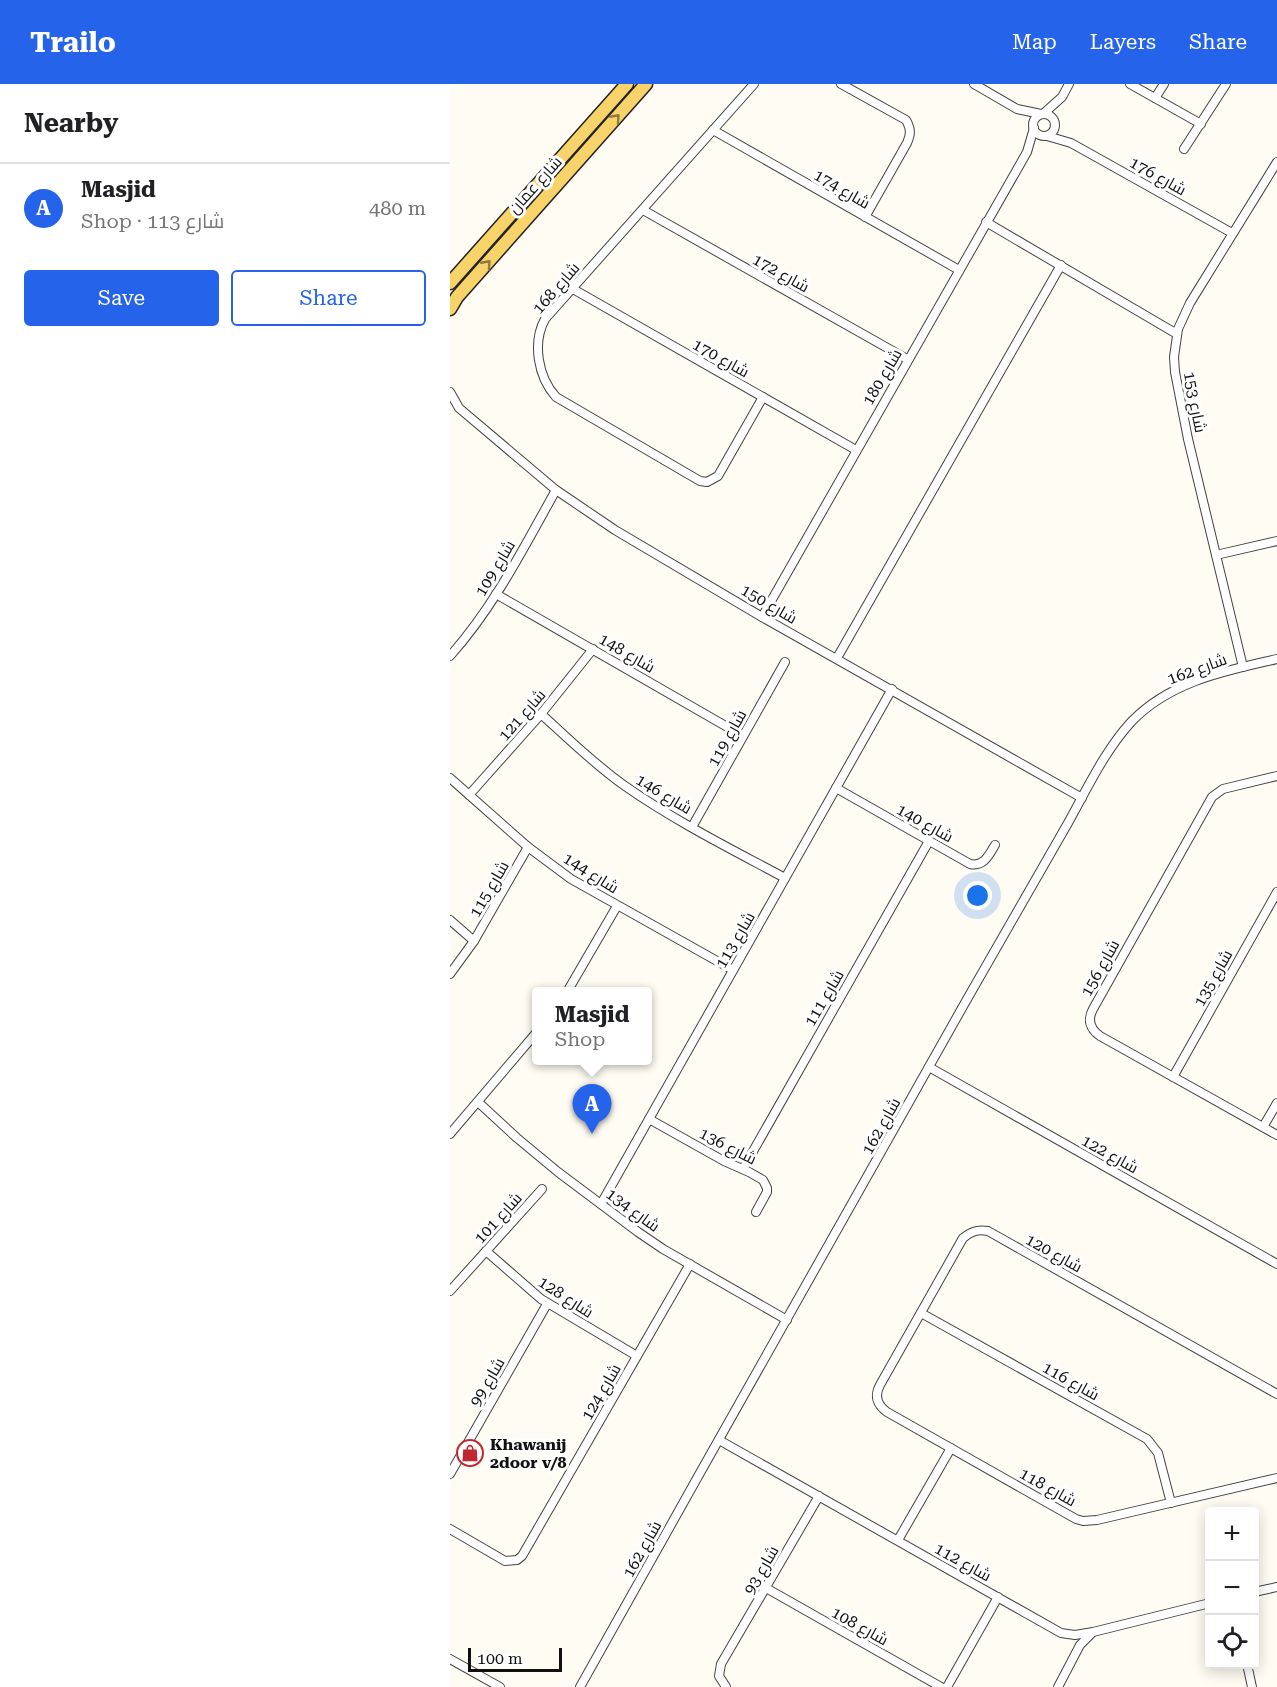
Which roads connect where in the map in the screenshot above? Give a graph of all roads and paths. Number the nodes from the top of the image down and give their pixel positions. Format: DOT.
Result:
graph roads {
  1 [pos="627,84"];
  2 [pos="646,84"];
  3 [pos="754,84"];
  4 [pos="841,84"];
  5 [pos="974,84"];
  6 [pos="1069,84"];
  7 [pos="1130,84"];
  8 [pos="1164,84"];
  9 [pos="1226,84"];
  10 [pos="1062,97"];
  11 [pos="1155,98"];
  12 [pos="1017,109"];
  13 [pos="1042,114"];
  14 [pos="1055,122"];
  15 [pos="1201,124"];
  16 [pos="1034,128"];
  17 [pos="713,130"];
  18 [pos="1046,136"];
  19 [pos="1071,143"];
  20 [pos="1184,149"];
  21 [pos="1027,152"];
  22 [pos="1277,162"];
  23 [pos="642,210"];
  24 [pos="865,217"];
  25 [pos="986,222"];
  26 [pos="1232,233"];
  27 [pos="1061,265"];
  28 [pos="959,270"];
  29 [pos="450,283"];
  30 [pos="573,289"];
  31 [pos="450,309"];
  32 [pos="1177,334"];
  33 [pos="908,359"];
  34 [pos="450,392"];
  35 [pos="763,397"];
  36 [pos="450,404"];
  37 [pos="459,408"];
  38 [pos="856,450"];
  39 [pos="556,490"];
  40 [pos="1277,541"];
  41 [pos="1216,555"];
  42 [pos="496,594"];
  43 [pos="762,617"];
  44 [pos="592,649"];
  45 [pos="450,656"];
  46 [pos="837,658"];
  47 [pos="1277,659"];
  48 [pos="785,662"];
  49 [pos="1243,667"];
  50 [pos="892,689"];
  51 [pos="541,714"];
  52 [pos="743,736"];
  53 [pos="1277,776"];
  54 [pos="450,778"];
  55 [pos="836,788"];
  56 [pos="469,795"];
  57 [pos="1082,798"];
  58 [pos="692,827"];
  59 [pos="929,841"];
  60 [pos="995,845"];
  61 [pos="528,847"];
  62 [pos="785,878"];
  63 [pos="1277,892"];
  64 [pos="617,906"];
  65 [pos="450,920"];
  66 [pos="474,941"];
  67 [pos="733,970"];
  68 [pos="450,974"];
  69 [pos="570,987"];
  70 [pos="532,1039"];
  71 [pos="929,1067"];
  72 [pos="1173,1077"];
  73 [pos="478,1102"];
  74 [pos="1277,1103"];
  75 [pos="649,1119"];
  76 [pos="1263,1127"];
  77 [pos="450,1134"];
  78 [pos="1277,1135"];
  79 [pos="743,1169"];
  80 [pos="542,1189"];
  81 [pos="601,1204"];
  82 [pos="756,1212"];
  83 [pos="486,1251"];
  84 [pos="690,1264"];
  85 [pos="1277,1264"];
  86 [pos="450,1291"];
  87 [pos="547,1304"];
  88 [pos="921,1313"];
  89 [pos="787,1320"];
  90 [pos="637,1356"];
  91 [pos="880,1385"];
  92 [pos="1277,1394"];
  93 [pos="719,1440"];
  94 [pos="951,1448"];
  95 [pos="450,1474"];
  96 [pos="1277,1479"];
  97 [pos="819,1496"];
  98 [pos="1171,1503"];
  99 [pos="450,1529"];
  100 [pos="898,1540"];
  101 [pos="1277,1587"];
  102 [pos="766,1588"];
  103 [pos="1259,1591"];
  104 [pos="998,1597"];
  105 [pos="1205,1604"];
  106 [pos="1093,1632"];
  107 [pos="1065,1634"];
  108 [pos="1076,1653"];
  109 [pos="726,1657"];
  110 [pos="450,1659"];
  111 [pos="1248,1669"];
  112 [pos="500,1687"];
  113 [pos="580,1687"];
  114 [pos="726,1687"];
  115 [pos="732,1687"];
  116 [pos="941,1687"];
  117 [pos="947,1687"];
  118 [pos="1058,1687"];
  119 [pos="1252,1687"];
  1 -- 29 [label="main road, شارع عمان"];
  31 -- 2 [label="main road, شارع عمان, one-way"];
  3 -- 17 [label="street, شارع 168"];
  4 -- 24 [label="street"];
  5 -- 12 [label="street"];
  6 -- 10 [label="street"];
  7 -- 11 [label="street"];
  8 -- 11 [label="street"];
  9 -- 15 [label="street"];
  10 -- 13 [label="street"];
  10 -- 14 [label="street"];
  11 -- 15 [label="street"];
  12 -- 13 [label="street"];
  12 -- 16 [label="street"];
  13 -- 14 [label="street"];
  13 -- 16 [label="street"];
  14 -- 18 [label="street"];
  14 -- 19 [label="street, شارع 176"];
  15 -- 20 [label="street"];
  16 -- 18 [label="street"];
  16 -- 21 [label="street, شارع 180"];
  17 -- 23 [label="street, شارع 168"];
  17 -- 24 [label="street, شارع 174"];
  18 -- 19 [label="street, شارع 176"];
  18 -- 21 [label="street, شارع 180"];
  19 -- 26 [label="street, شارع 176"];
  21 -- 25 [label="street, شارع 180"];
  22 -- 26 [label="street, شارع 153"];
  23 -- 30 [label="street, شارع 168"];
  23 -- 33 [label="street, شارع 172"];
  24 -- 28 [label="street, شارع 174"];
  25 -- 27 [label="street"];
  25 -- 28 [label="street, شارع 180"];
  26 -- 32 [label="street, شارع 153"];
  27 -- 32 [label="street"];
  27 -- 46 [label="street"];
  28 -- 33 [label="street, شارع 180"];
  30 -- 35 [label="street, شارع 170"];
  30 -- 35 [label="street, شارع 168"];
  32 -- 41 [label="street, شارع 153"];
  33 -- 38 [label="street, شارع 180"];
  34 -- 37 [label="street, شارع 150"];
  35 -- 38 [label="street, شارع 170"];
  36 -- 37 [label="street, شارع 150"];
  37 -- 39 [label="street, شارع 150"];
  38 -- 43 [label="street, شارع 180"];
  39 -- 42 [label="street, شارع 109"];
  39 -- 43 [label="street, شارع 150"];
  40 -- 41 [label="street"];
  41 -- 49 [label="street, شارع 153"];
  42 -- 44 [label="street, شارع 148"];
  42 -- 45 [label="street, شارع 109"];
  43 -- 46 [label="street, شارع 150"];
  44 -- 51 [label="street, شارع 121"];
  44 -- 52 [label="street, شارع 148"];
  46 -- 50 [label="street, شارع 150"];
  47 -- 49 [label="street, شارع 162"];
  48 -- 52 [label="street, شارع 119"];
  49 -- 57 [label="street, شارع 162"];
  50 -- 55 [label="street, شارع 113"];
  50 -- 57 [label="street, شارع 150"];
  51 -- 56 [label="street, شارع 121"];
  51 -- 58 [label="street, شارع 146"];
  52 -- 58 [label="street, شارع 119"];
  53 -- 72 [label="street, شارع 156"];
  54 -- 56 [label="street, شارع 144"];
  55 -- 59 [label="street, شارع 140"];
  55 -- 62 [label="street, شارع 113"];
  56 -- 61 [label="street, شارع 144"];
  57 -- 71 [label="street, شارع 162"];
  58 -- 62 [label="street, شارع 146"];
  59 -- 60 [label="street, شارع 140"];
  59 -- 79 [label="street, شارع 111"];
  61 -- 64 [label="street, شارع 144"];
  61 -- 66 [label="street, شارع 115"];
  62 -- 67 [label="street, شارع 113"];
  63 -- 72 [label="street, شارع 135"];
  64 -- 67 [label="street, شارع 144"];
  64 -- 69 [label="street"];
  65 -- 66 [label="street"];
  66 -- 68 [label="street, شارع 115"];
  67 -- 75 [label="street, شارع 113"];
  70 -- 73 [label="street"];
  71 -- 85 [label="street, شارع 122"];
  71 -- 89 [label="street, شارع 162"];
  72 -- 76 [label="street, شارع 156"];
  73 -- 77 [label="street"];
  73 -- 81 [label="street, شارع 134"];
  74 -- 76 [label="street"];
  75 -- 79 [label="street, شارع 136"];
  75 -- 81 [label="street, شارع 113"];
  76 -- 78 [label="street, شارع 156"];
  79 -- 82 [label="street, شارع 136"];
  80 -- 83 [label="street, شارع 101"];
  81 -- 84 [label="street, شارع 134"];
  83 -- 86 [label="street, شارع 101"];
  83 -- 87 [label="street, شارع 128"];
  84 -- 89 [label="street, شارع 134"];
  84 -- 90 [label="street, شارع 124"];
  87 -- 90 [label="street, شارع 128"];
  87 -- 95 [label="street, شارع 99"];
  88 -- 91 [label="street, شارع 120"];
  88 -- 92 [label="street, شارع 120"];
  88 -- 98 [label="street, شارع 116"];
  89 -- 93 [label="street, شارع 162"];
  90 -- 99 [label="street, شارع 124"];
  91 -- 94 [label="street, شارع 118"];
  93 -- 97 [label="street, شارع 112"];
  93 -- 113 [label="street, شارع 162"];
  94 -- 98 [label="street, شارع 118"];
  94 -- 100 [label="street"];
  96 -- 98 [label="street, شارع 118"];
  97 -- 100 [label="street, شارع 112"];
  97 -- 102 [label="street, شارع 93"];
  100 -- 104 [label="street, شارع 112"];
  101 -- 103 [label="street"];
  102 -- 109 [label="street, شارع 93"];
  102 -- 116 [label="street, شارع 108"];
  104 -- 107 [label="street, شارع 112"];
  104 -- 117 [label="street"];
  105 -- 106 [label="street"];
  106 -- 107 [label="street"];
  106 -- 108 [label="street"];
  107 -- 108 [label="street"];
  108 -- 118 [label="street"];
  109 -- 114 [label="street, شارع 93"];
  109 -- 115 [label="street"];
  110 -- 112 [label="street"];
  111 -- 119 [label="street"];
}
